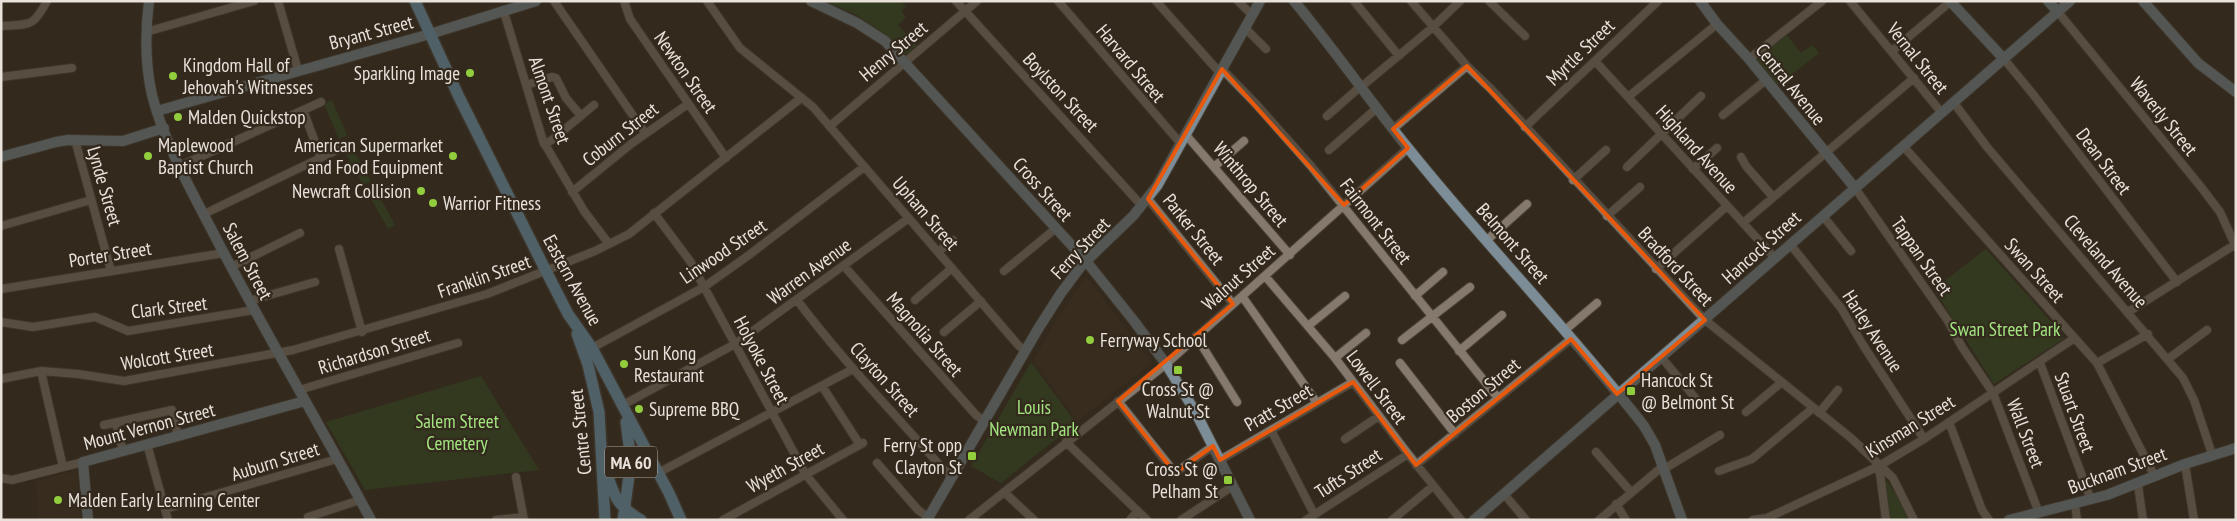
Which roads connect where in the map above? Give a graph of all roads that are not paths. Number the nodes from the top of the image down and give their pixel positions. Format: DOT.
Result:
graph roads {
  1 [pos="47,1"];
  2 [pos="149,1"];
  3 [pos="254,1"];
  4 [pos="278,1"];
  5 [pos="415,1"];
  6 [pos="536,1"];
  7 [pos="554,1"];
  8 [pos="624,1"];
  9 [pos="707,1"];
  10 [pos="811,1"];
  11 [pos="956,1"];
  12 [pos="977,1"];
  13 [pos="1058,1"];
  14 [pos="1156,1"];
  15 [pos="1238,1"];
  16 [pos="1260,1"];
  17 [pos="1294,1"];
  18 [pos="1354,1"];
  19 [pos="1412,1"];
  20 [pos="1460,1"];
  21 [pos="1489,1"];
  22 [pos="1658,1"];
  23 [pos="1700,1"];
  24 [pos="1822,1"];
  25 [pos="1850,1"];
  26 [pos="2048,1"];
  27 [pos="2070,1"];
  28 [pos="1950,2"];
  29 [pos="2148,3"];
  30 [pos="965,11"];
  31 [pos="504,12"];
  32 [pos="2058,12"];
  33 [pos="1252,15"];
  34 [pos="1717,24"];
  35 [pos="1,26"];
  36 [pos="1433,27"];
  37 [pos="1245,28"];
  38 [pos="146,32"];
  39 [pos="430,34"];
  40 [pos="1525,36"];
  41 [pos="1266,49"];
  42 [pos="1892,51"];
  43 [pos="1399,56"];
  44 [pos="1749,59"];
  45 [pos="2004,59"];
  46 [pos="1595,61"];
  47 [pos="904,63"];
  48 [pos="1467,66"];
  49 [pos="72,68"];
  50 [pos="298,70"];
  51 [pos="1221,71"];
  52 [pos="1,77"];
  53 [pos="1914,78"];
  54 [pos="1766,80"];
  55 [pos="526,85"];
  56 [pos="1361,86"];
  57 [pos="2236,92"];
  58 [pos="1701,96"];
  59 [pos="1628,97"];
  60 [pos="801,98"];
  61 [pos="321,102"];
  62 [pos="1954,103"];
  63 [pos="688,104"];
  64 [pos="594,105"];
  65 [pos="1377,108"];
  66 [pos="303,110"];
  67 [pos="157,111"];
  68 [pos="1941,112"];
  69 [pos="1723,115"];
  70 [pos="581,116"];
  71 [pos="1327,116"];
  72 [pos="830,126"];
  73 [pos="1525,127"];
  74 [pos="164,128"];
  75 [pos="1393,129"];
  76 [pos="645,133"];
  77 [pos="1661,134"];
  78 [pos="1184,139"];
  79 [pos="75,140"];
  80 [pos="1244,141"];
  81 [pos="544,144"];
  82 [pos="1904,146"];
  83 [pos="341,148"];
  84 [pos="1408,148"];
  85 [pos="1717,148"];
  86 [pos="1329,150"];
  87 [pos="1606,150"];
  88 [pos="1826,153"];
  89 [pos="1,157"];
  90 [pos="321,158"];
  91 [pos="726,158"];
  92 [pos="1741,158"];
  93 [pos="180,166"];
  94 [pos="1215,166"];
  95 [pos="864,167"];
  96 [pos="1627,167"];
  97 [pos="1693,169"];
  98 [pos="1573,180"];
  99 [pos="1640,187"];
  100 [pos="1855,188"];
  101 [pos="572,192"];
  102 [pos="1773,197"];
  103 [pos="91,200"];
  104 [pos="1145,203"];
  105 [pos="1527,204"];
  106 [pos="1343,206"];
  107 [pos="1727,206"];
  108 [pos="654,213"];
  109 [pos="204,214"];
  110 [pos="1607,216"];
  111 [pos="1823,216"];
  112 [pos="909,218"];
  113 [pos="1743,223"];
  114 [pos="1,226"];
  115 [pos="1055,228"];
  116 [pos="300,233"];
  117 [pos="953,240"];
  118 [pos="1487,240"];
  119 [pos="609,244"];
  120 [pos="1790,244"];
  121 [pos="2235,245"];
  122 [pos="339,249"];
  123 [pos="224,252"];
  124 [pos="938,252"];
  125 [pos="1851,252"];
  126 [pos="1290,255"];
  127 [pos="1775,258"];
  128 [pos="1086,261"];
  129 [pos="844,266"];
  130 [pos="231,267"];
  131 [pos="952,268"];
  132 [pos="1656,269"];
  133 [pos="111,271"];
  134 [pos="546,271"];
  135 [pos="1004,271"];
  136 [pos="1443,272"];
  137 [pos="1265,276"];
  138 [pos="315,282"];
  139 [pos="2177,282"];
  140 [pos="704,287"];
  141 [pos="1470,287"];
  142 [pos="1,289"];
  143 [pos="1242,296"];
  144 [pos="1345,296"];
  145 [pos="1415,296"];
  146 [pos="797,300"];
  147 [pos="915,300"];
  148 [pos="249,301"];
  149 [pos="981,301"];
  150 [pos="1597,303"];
  151 [pos="1233,304"];
  152 [pos="254,310"];
  153 [pos="2128,312"];
  154 [pos="568,314"];
  155 [pos="1502,315"];
  156 [pos="1432,316"];
  157 [pos="1705,320"];
  158 [pos="1,322"];
  159 [pos="1308,326"];
  160 [pos="2207,330"];
  161 [pos="362,332"];
  162 [pos="944,332"];
  163 [pos="1366,333"];
  164 [pos="2148,334"];
  165 [pos="1568,335"];
  166 [pos="1196,336"];
  167 [pos="2073,339"];
  168 [pos="1402,340"];
  169 [pos="458,343"];
  170 [pos="735,344"];
  171 [pos="592,348"];
  172 [pos="1459,350"];
  173 [pos="1025,351"];
  174 [pos="278,354"];
  175 [pos="1335,358"];
  176 [pos="1662,358"];
  177 [pos="2168,359"];
  178 [pos="1400,363"];
  179 [pos="2040,363"];
  180 [pos="2097,363"];
  181 [pos="1166,364"];
  182 [pos="853,369"];
  183 [pos="41,372"];
  184 [pos="1,379"];
  185 [pos="1353,382"];
  186 [pos="1782,382"];
  187 [pos="822,386"];
  188 [pos="299,390"];
  189 [pos="1838,390"];
  190 [pos="1993,393"];
  191 [pos="1618,394"];
  192 [pos="1498,398"];
  193 [pos="305,401"];
  194 [pos="1118,401"];
  195 [pos="1237,402"];
  196 [pos="1317,403"];
  197 [pos="1702,405"];
  198 [pos="621,406"];
  199 [pos="1816,411"];
  200 [pos="599,412"];
  201 [pos="772,412"];
  202 [pos="1746,412"];
  203 [pos="1379,416"];
  204 [pos="984,421"];
  205 [pos="1949,422"];
  206 [pos="116,423"];
  207 [pos="104,426"];
  208 [pos="1270,430"];
  209 [pos="1456,434"];
  210 [pos="1720,435"];
  211 [pos="178,436"];
  212 [pos="1345,439"];
  213 [pos="1924,439"];
  214 [pos="1066,442"];
  215 [pos="147,444"];
  216 [pos="1213,446"];
  217 [pos="123,451"];
  218 [pos="2235,451"];
  219 [pos="1596,452"];
  220 [pos="1408,454"];
  221 [pos="2212,454"];
  222 [pos="602,456"];
  223 [pos="337,459"];
  224 [pos="1220,460"];
  225 [pos="83,462"];
  226 [pos="877,463"];
  227 [pos="2185,464"];
  228 [pos="1416,465"];
  229 [pos="1879,466"];
  230 [pos="63,467"];
  231 [pos="1664,467"];
  232 [pos="1719,472"];
  233 [pos="658,473"];
  234 [pos="806,475"];
  235 [pos="952,476"];
  236 [pos="516,477"];
  237 [pos="2156,477"];
  238 [pos="1,478"];
  239 [pos="2138,484"];
  240 [pos="1234,486"];
  241 [pos="1433,486"];
  242 [pos="1004,492"];
  243 [pos="1631,492"];
  244 [pos="1504,494"];
  245 [pos="360,500"];
  246 [pos="2090,500"];
  247 [pos="1616,504"];
  248 [pos="2075,504"];
  249 [pos="165,509"];
  250 [pos="1138,511"];
  251 [pos="2039,513"];
  252 [pos="624,514"];
  253 [pos="1314,514"];
  254 [pos="308,517"];
  255 [pos="524,518"];
  256 [pos="728,518"];
  257 [pos="928,518"];
  258 [pos="974,518"];
  259 [pos="88,520"];
  260 [pos="168,520"];
  261 [pos="371,520"];
  262 [pos="496,520"];
  263 [pos="605,520"];
  264 [pos="641,520"];
  265 [pos="680,520"];
  266 [pos="843,520"];
  267 [pos="1034,520"];
  268 [pos="1130,520"];
  269 [pos="1147,520"];
  270 [pos="1181,520"];
  271 [pos="1250,520"];
  272 [pos="1306,520"];
  273 [pos="1392,520"];
  274 [pos="1461,520"];
  275 [pos="1474,520"];
  276 [pos="1526,520"];
  277 [pos="1599,520"];
  278 [pos="1626,520"];
  279 [pos="1682,520"];
  280 [pos="1753,520"];
  281 [pos="1886,520"];
  282 [pos="1914,520"];
  283 [pos="1989,520"];
  284 [pos="2009,520"];
  285 [pos="2077,520"];
  286 [pos="2143,520"];
  287 [pos="2194,520"];
  1 -- 35 [label="street"];
  2 -- 38 [label="street, Salem Street"];
  3 -- 38 [label="street"];
  4 -- 50 [label="street"];
  5 -- 39 [label="main road, Eastern Avenue / MA 60"];
  6 -- 31 [label="street, Bryant Street"];
  7 -- 76 [label="street"];
  8 -- 63 [label="street, Newton Street"];
  9 -- 60 [label="street, Upham Street"];
  10 -- 47 [label="street, Cross Street"];
  11 -- 30 [label="street, Boylston Street"];
  12 -- 30 [label="street, Henry Street"];
  13 -- 78 [label="street, Harvard Street"];
  14 -- 51 [label="street, Fairmont Street"];
  15 -- 33 [label="street"];
  16 -- 33 [label="street, Ferry Street"];
  17 -- 56 [label="street, Belmont Street"];
  18 -- 43 [label="street"];
  19 -- 36 [label="street, Bradford Street"];
  20 -- 36 [label="street"];
  21 -- 40 [label="street"];
  22 -- 46 [label="street, Myrtle Street"];
  23 -- 34 [label="street, Central Avenue"];
  24 -- 44 [label="street"];
  25 -- 42 [label="street, Vernal Street"];
  26 -- 32 [label="street"];
  27 -- 32 [label="street, Hancock Street"];
  28 -- 42 [label="street"];
  28 -- 45 [label="street"];
  29 -- 57 [label="street"];
  30 -- 47 [label="street, Henry Street"];
  30 -- 104 [label="street, Boylston Street"];
  31 -- 39 [label="street, Bryant Street"];
  31 -- 55 [label="street, Almont Street"];
  32 -- 45 [label="street, Hancock Street"];
  32 -- 121 [label="street, Waverly Street"];
  33 -- 37 [label="street, Ferry Street"];
  34 -- 44 [label="street, Central Avenue"];
  34 -- 59 [label="street"];
  36 -- 43 [label="street"];
  36 -- 48 [label="street, Bradford Street"];
  37 -- 41 [label="street"];
  37 -- 51 [label="street, Ferry Street"];
  38 -- 67 [label="street, Salem Street"];
  39 -- 50 [label="street, Bryant Street"];
  39 -- 134 [label="main road, Eastern Avenue / MA 60"];
  42 -- 53 [label="street, Vernal Street"];
  43 -- 56 [label="street"];
  44 -- 54 [label="street, Central Avenue"];
  45 -- 62 [label="street, Hancock Street"];
  45 -- 139 [label="street, Dean Street"];
  46 -- 59 [label="street, Highland Avenue"];
  46 -- 73 [label="street, Myrtle Street"];
  47 -- 72 [label="street, Henry Street"];
  47 -- 115 [label="street, Cross Street"];
  48 -- 73 [label="street, Bradford Street"];
  48 -- 75 [label="street"];
  49 -- 52 [label="street"];
  50 -- 67 [label="street, Bryant Street"];
  51 -- 78 [label="street, Ferry Street"];
  51 -- 106 [label="street, Fairmont Street"];
  53 -- 68 [label="street, Vernal Street"];
  53 -- 88 [label="street"];
  54 -- 69 [label="street"];
  54 -- 88 [label="street, Central Avenue"];
  55 -- 70 [label="street"];
  55 -- 81 [label="street, Almont Street"];
  56 -- 65 [label="street, Belmont Street"];
  56 -- 71 [label="street"];
  58 -- 77 [label="street"];
  59 -- 77 [label="street, Highland Avenue"];
  60 -- 72 [label="street, Upham Street"];
  60 -- 91 [label="street, Franklin Street"];
  61 -- 66 [label="street"];
  62 -- 68 [label="street, Hancock Street"];
  62 -- 153 [label="street, Cleveland Avenue"];
  63 -- 76 [label="street, Coburn Street"];
  63 -- 91 [label="street, Newton Street"];
  64 -- 70 [label="street"];
  65 -- 75 [label="street, Belmont Street"];
  65 -- 86 [label="street"];
  66 -- 90 [label="street"];
  66 -- 93 [label="street"];
  67 -- 74 [label="street, Salem Street"];
  68 -- 82 [label="street, Hancock Street"];
  70 -- 81 [label="street"];
  72 -- 95 [label="street, Upham Street"];
  73 -- 98 [label="street, Bradford Street"];
  74 -- 79 [label="street"];
  74 -- 93 [label="street, Salem Street"];
  75 -- 84 [label="street, Belmont Street"];
  76 -- 101 [label="street, Coburn Street"];
  77 -- 96 [label="street"];
  77 -- 97 [label="street, Highland Avenue"];
  78 -- 94 [label="street, Winthrop Street"];
  78 -- 104 [label="street, Ferry Street"];
  79 -- 89 [label="street"];
  79 -- 103 [label="street, Lynde Street"];
  80 -- 94 [label="street"];
  81 -- 101 [label="street, Almont Street"];
  82 -- 100 [label="street, Hancock Street"];
  82 -- 167 [label="street, Swan Street"];
  83 -- 90 [label="street"];
  84 -- 106 [label="street, Walnut Street"];
  84 -- 118 [label="street, Belmont Street"];
  85 -- 97 [label="street"];
  87 -- 98 [label="street"];
  88 -- 100 [label="street, Central Avenue"];
  88 -- 102 [label="street"];
  90 -- 109 [label="street"];
  91 -- 108 [label="street, Franklin Street"];
  92 -- 102 [label="street"];
  93 -- 109 [label="street, Salem Street"];
  94 -- 126 [label="street, Winthrop Street"];
  95 -- 112 [label="street, Upham Street"];
  95 -- 140 [label="street, Linwood Street"];
  97 -- 107 [label="street, Highland Avenue"];
  98 -- 110 [label="street, Bradford Street"];
  99 -- 110 [label="street"];
  100 -- 111 [label="street, Hancock Street"];
  100 -- 190 [label="street, Tappan Street"];
  101 -- 119 [label="street, Almont Street"];
  102 -- 113 [label="street"];
  103 -- 114 [label="street"];
  103 -- 133 [label="street, Lynde Street"];
  104 -- 128 [label="street, Ferry Street"];
  104 -- 151 [label="street, Parker Street"];
  105 -- 118 [label="street"];
  106 -- 126 [label="street, Walnut Street"];
  106 -- 145 [label="street, Fairmont Street"];
  107 -- 113 [label="street, Highland Avenue"];
  107 -- 132 [label="street"];
  108 -- 119 [label="street, Franklin Street"];
  108 -- 140 [label="street, Holyoke Street"];
  109 -- 123 [label="street, Salem Street"];
  110 -- 132 [label="street, Bradford Street"];
  111 -- 120 [label="street, Hancock Street"];
  111 -- 125 [label="street"];
  112 -- 124 [label="street, Upham Street"];
  112 -- 129 [label="street, Warren Avenue"];
  113 -- 127 [label="street, Highland Avenue"];
  115 -- 128 [label="street, Cross Street"];
  115 -- 135 [label="street"];
  116 -- 130 [label="street"];
  117 -- 124 [label="street"];
  118 -- 165 [label="street, Belmont Street"];
  119 -- 134 [label="street, Franklin Street"];
  120 -- 127 [label="street, Hancock Street"];
  120 -- 213 [label="street, Harley Avenue"];
  121 -- 139 [label="street"];
  122 -- 161 [label="street"];
  123 -- 130 [label="street, Salem Street"];
  123 -- 133 [label="street, Porter Street"];
  124 -- 131 [label="street, Upham Street"];
  126 -- 137 [label="street, Walnut Street"];
  127 -- 157 [label="street, Hancock Street"];
  128 -- 173 [label="street, Ferry Street"];
  128 -- 181 [label="street, Cross Street"];
  129 -- 146 [label="street, Warren Avenue"];
  129 -- 204 [label="street, Magnolia Street"];
  130 -- 148 [label="street, Salem Street"];
  131 -- 147 [label="street"];
  131 -- 149 [label="street, Upham Street"];
  132 -- 157 [label="street, Bradford Street"];
  133 -- 142 [label="street, Porter Street"];
  134 -- 154 [label="main road, Eastern Avenue / MA 60"];
  134 -- 161 [label="street, Franklin Street"];
  136 -- 145 [label="street"];
  137 -- 143 [label="street, Walnut Street"];
  137 -- 159 [label="street, Lowell Street"];
  138 -- 148 [label="street"];
  139 -- 153 [label="street"];
  140 -- 170 [label="street, Holyoke Street"];
  140 -- 171 [label="street, Linwood Street"];
  141 -- 156 [label="street"];
  143 -- 151 [label="street, Walnut Street"];
  143 -- 196 [label="street"];
  144 -- 159 [label="street"];
  145 -- 156 [label="street, Fairmont Street"];
  146 -- 170 [label="street, Warren Avenue"];
  146 -- 182 [label="street, Clayton Street"];
  148 -- 152 [label="street, Salem Street"];
  149 -- 162 [label="street"];
  149 -- 173 [label="street, Upham Street"];
  150 -- 165 [label="street, Boston Street"];
  151 -- 166 [label="street, Walnut Street"];
  152 -- 158 [label="street, Clark Street"];
  152 -- 174 [label="street, Salem Street"];
  153 -- 164 [label="street, Cleveland Avenue"];
  154 -- 171 [label="main road, Eastern Avenue / MA 60"];
  154 -- 200 [label="main road, Centre Street / MA 60"];
  155 -- 172 [label="street"];
  156 -- 168 [label="street"];
  156 -- 172 [label="street, Fairmont Street"];
  157 -- 176 [label="street, Hancock Street"];
  157 -- 186 [label="street, Bradford Street"];
  159 -- 175 [label="street, Lowell Street"];
  160 -- 177 [label="street"];
  161 -- 174 [label="street, Franklin Street"];
  163 -- 175 [label="street"];
  164 -- 177 [label="street, Cleveland Avenue"];
  164 -- 180 [label="street"];
  165 -- 191 [label="street, Belmont Street"];
  165 -- 192 [label="street, Boston Street"];
  166 -- 181 [label="street, Walnut Street"];
  166 -- 195 [label="street"];
  167 -- 179 [label="street, Kinsman Street"];
  167 -- 180 [label="street, Swan Street"];
  169 -- 188 [label="street, Richardson Street"];
  170 -- 198 [label="street, Warren Avenue"];
  170 -- 201 [label="street, Holyoke Street"];
  171 -- 198 [label="main road, Eastern Avenue / MA 60"];
  172 -- 192 [label="street, Fairmont Street"];
  173 -- 204 [label="street, Ferry Street"];
  174 -- 183 [label="street, Wolcott Street"];
  174 -- 188 [label="street, Salem Street"];
  175 -- 185 [label="street, Lowell Street"];
  176 -- 191 [label="street, Hancock Street"];
  176 -- 197 [label="street"];
  177 -- 221 [label="street, Cleveland Avenue"];
  178 -- 209 [label="street"];
  179 -- 190 [label="street, Kinsman Street"];
  179 -- 246 [label="street, Stuart Street"];
  180 -- 237 [label="street, Swan Street"];
  181 -- 194 [label="street, Walnut Street"];
  181 -- 216 [label="street, Cross Street"];
  182 -- 187 [label="street"];
  182 -- 235 [label="street, Clayton Street"];
  183 -- 184 [label="street, Wolcott Street"];
  183 -- 230 [label="street"];
  185 -- 196 [label="street, Pratt Street"];
  185 -- 203 [label="street, Lowell Street"];
  186 -- 199 [label="street, Bradford Street"];
  186 -- 202 [label="street"];
  187 -- 201 [label="street"];
  187 -- 234 [label="street, Wyeth Street"];
  188 -- 193 [label="street, Salem Street"];
  189 -- 199 [label="street"];
  190 -- 205 [label="street, Kinsman Street"];
  190 -- 251 [label="street, Wall Street"];
  191 -- 231 [label="street, Belmont Street"];
  191 -- 244 [label="street, Hancock Street"];
  192 -- 209 [label="street, Boston Street"];
  193 -- 211 [label="street, Mount Vernon Street"];
  193 -- 223 [label="street, Salem Street"];
  194 -- 214 [label="street, Walnut Street"];
  194 -- 216 [label="street"];
  196 -- 208 [label="street, Pratt Street"];
  198 -- 200 [label="main road"];
  198 -- 233 [label="main road, Eastern Avenue"];
  198 -- 252 [label="main road, MA 60"];
  199 -- 229 [label="street, Bradford Street"];
  199 -- 232 [label="street"];
  200 -- 222 [label="main road, Centre Street / MA 60"];
  201 -- 233 [label="street"];
  201 -- 234 [label="street, Holyoke Street"];
  203 -- 212 [label="street"];
  203 -- 220 [label="street, Lowell Street"];
  204 -- 235 [label="street, Ferry Street"];
  205 -- 213 [label="street, Kinsman Street"];
  205 -- 283 [label="street"];
  206 -- 207 [label="street"];
  206 -- 211 [label="street"];
  206 -- 217 [label="street"];
  208 -- 224 [label="street, Pratt Street"];
  208 -- 253 [label="street"];
  209 -- 228 [label="street, Boston Street"];
  210 -- 231 [label="street"];
  211 -- 215 [label="street, Mount Vernon Street"];
  213 -- 229 [label="street, Kinsman Street"];
  214 -- 242 [label="street, Walnut Street"];
  214 -- 250 [label="street"];
  215 -- 217 [label="street, Mount Vernon Street"];
  215 -- 249 [label="street"];
  216 -- 224 [label="street, Cross Street"];
  217 -- 225 [label="street, Mount Vernon Street"];
  218 -- 221 [label="street, Bucknam Street"];
  219 -- 243 [label="street"];
  220 -- 228 [label="street, Lowell Street"];
  220 -- 253 [label="street, Tufts Street"];
  221 -- 227 [label="street, Bucknam Street"];
  222 -- 252 [label="main road"];
  222 -- 263 [label="main road, Centre Street / MA 60"];
  223 -- 245 [label="street, Salem Street"];
  223 -- 249 [label="street, Auburn Street"];
  224 -- 240 [label="street, Cross Street"];
  225 -- 230 [label="street, Mount Vernon Street"];
  225 -- 259 [label="street"];
  226 -- 257 [label="street"];
  227 -- 237 [label="street, Bucknam Street"];
  227 -- 287 [label="street"];
  228 -- 241 [label="street, Lowell Street"];
  229 -- 280 [label="street, Kinsman Street"];
  229 -- 281 [label="street"];
  229 -- 282 [label="street, Bradford Street"];
  230 -- 238 [label="street, Mount Vernon Street"];
  231 -- 243 [label="street"];
  231 -- 279 [label="street, Belmont Street"];
  233 -- 265 [label="main road, Eastern Avenue"];
  234 -- 256 [label="street, Wyeth Street"];
  234 -- 266 [label="street, Holyoke Street"];
  235 -- 257 [label="street, Ferry Street"];
  236 -- 255 [label="street"];
  237 -- 239 [label="street, Bucknam Street"];
  239 -- 246 [label="street, Bucknam Street"];
  239 -- 286 [label="street"];
  240 -- 270 [label="street"];
  240 -- 271 [label="street, Cross Street"];
  241 -- 273 [label="street"];
  241 -- 274 [label="street, Lowell Street"];
  242 -- 258 [label="street, Walnut Street"];
  242 -- 267 [label="street"];
  243 -- 247 [label="street"];
  244 -- 275 [label="street, Hancock Street"];
  244 -- 276 [label="street"];
  245 -- 254 [label="street"];
  245 -- 261 [label="street, Salem Street"];
  246 -- 248 [label="street, Bucknam Street"];
  247 -- 277 [label="street"];
  247 -- 278 [label="street"];
  248 -- 251 [label="street, Bucknam Street"];
  248 -- 285 [label="street"];
  249 -- 260 [label="street"];
  250 -- 268 [label="street"];
  250 -- 269 [label="street"];
  251 -- 284 [label="street, Bucknam Street"];
  252 -- 264 [label="main road"];
  253 -- 272 [label="street, Tufts Street"];
  255 -- 262 [label="street"];
}
